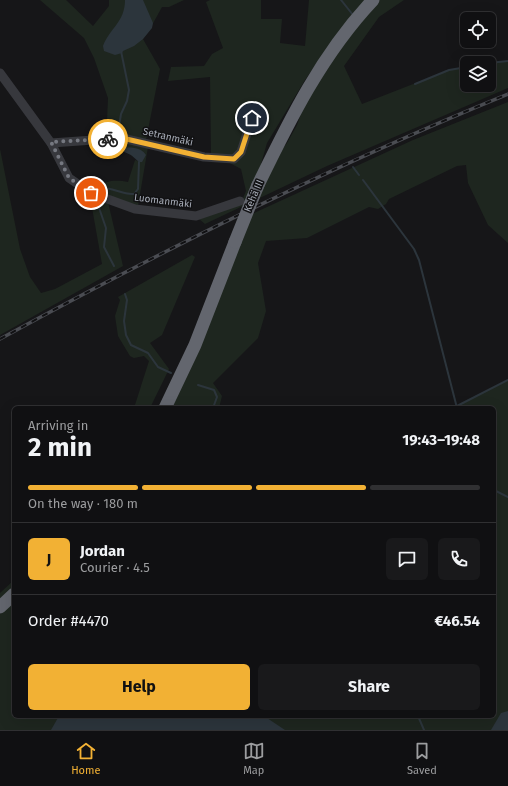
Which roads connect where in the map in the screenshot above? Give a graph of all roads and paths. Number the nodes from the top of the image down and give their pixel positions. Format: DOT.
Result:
graph roads {
  1 [pos="373,0"];
  2 [pos="0,73"];
  3 [pos="252,118"];
  4 [pos="51,142"];
  5 [pos="240,201"];
  6 [pos="166,406"];
  7 [pos="12,596"];
  8 [pos="0,607"];
  1 -- 6 [label="highway, Kehä III, bridge"];
  2 -- 4 [label="street, Luomanmäki"];
  3 -- 4 [label="street, Setranmäki"];
  4 -- 5 [label="street, Luomanmäki"];
  7 -- 8 [label="highway"];
}
